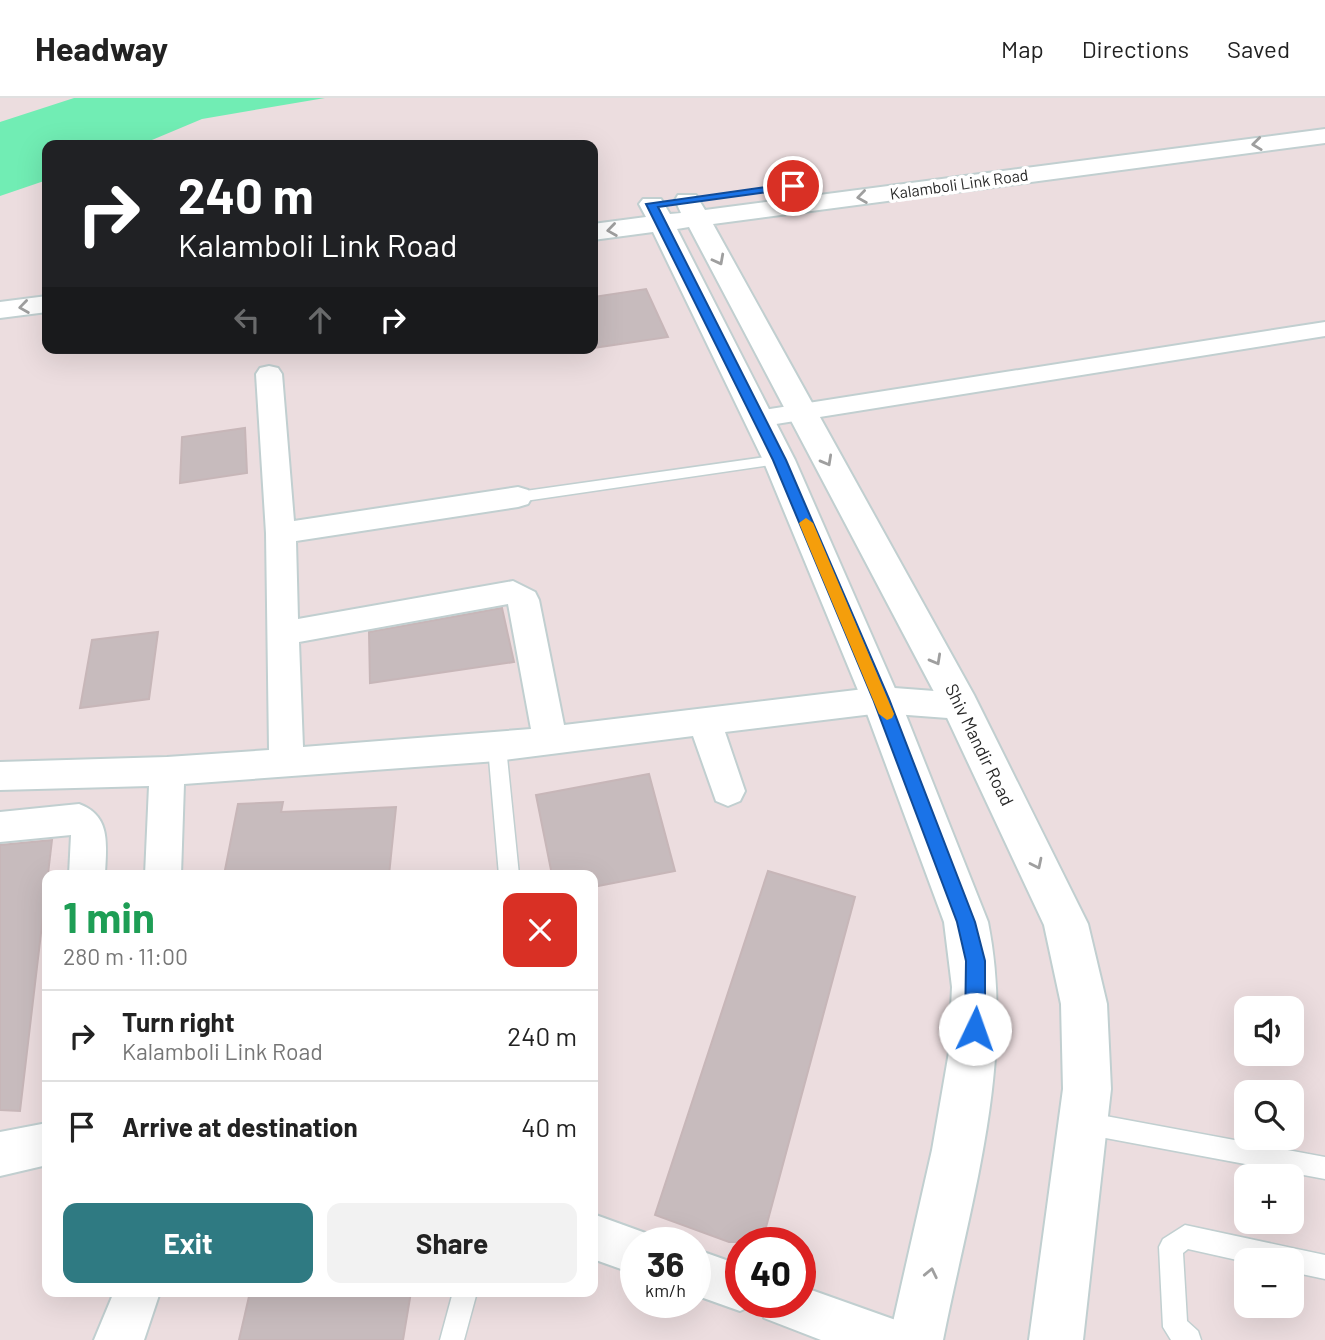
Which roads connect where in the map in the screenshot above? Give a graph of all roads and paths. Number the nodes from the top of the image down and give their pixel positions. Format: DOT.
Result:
graph roads {
  1 [pos="1325,117"];
  2 [pos="1325,136"];
  3 [pos="674,211"];
  4 [pos="598,212"];
  5 [pos="598,231"];
  6 [pos="42,284"];
  7 [pos="0,289"];
  8 [pos="42,305"];
  9 [pos="0,310"];
  10 [pos="1325,329"];
  11 [pos="269,374"];
  12 [pos="800,413"];
  13 [pos="757,419"];
  14 [pos="779,460"];
  15 [pos="518,497"];
  16 [pos="281,533"];
  17 [pos="284,634"];
  18 [pos="881,699"];
  19 [pos="961,706"];
  20 [pos="705,721"];
  21 [pos="550,740"];
  22 [pos="497,747"];
  23 [pos="286,763"];
  24 [pos="167,771"];
  25 [pos="0,776"];
  26 [pos="728,791"];
  27 [pos="0,827"];
  28 [pos="87,870"];
  29 [pos="163,870"];
  30 [pos="509,870"];
  31 [pos="1084,1123"];
  32 [pos="42,1145"];
  33 [pos="0,1154"];
  34 [pos="1325,1168"];
  35 [pos="598,1238"];
  36 [pos="620,1246"];
  37 [pos="1325,1267"];
  38 [pos="135,1297"];
  39 [pos="465,1297"];
  40 [pos="816,1315"];
  41 [pos="118,1340"];
  42 [pos="452,1340"];
  43 [pos="887,1340"];
  44 [pos="916,1340"];
  45 [pos="1056,1340"];
  46 [pos="1189,1340"];
  1 -- 3 [label="street, Kalamboli Link Road"];
  2 -- 3 [label="street, Kalamboli Link Road, one-way"];
  3 -- 4 [label="street, Kalamboli Link Road"];
  3 -- 5 [label="street, Kalamboli Link Road, one-way"];
  3 -- 12 [label="street, Shiv Mandir Road, one-way"];
  3 -- 13 [label="street"];
  6 -- 7 [label="street"];
  8 -- 9 [label="street, one-way"];
  10 -- 12 [label="street"];
  11 -- 16 [label="street"];
  12 -- 13 [label="street"];
  12 -- 19 [label="street, Shiv Mandir Road, one-way"];
  13 -- 14 [label="street"];
  14 -- 15 [label="lane"];
  14 -- 18 [label="street"];
  15 -- 16 [label="street"];
  16 -- 17 [label="street"];
  17 -- 21 [label="street"];
  17 -- 23 [label="street"];
  18 -- 19 [label="street"];
  18 -- 20 [label="street"];
  44 -- 18 [label="street, one-way"];
  19 -- 31 [label="street, Shiv Mandir Road, one-way"];
  20 -- 21 [label="street"];
  20 -- 26 [label="street"];
  21 -- 22 [label="street"];
  22 -- 23 [label="street"];
  22 -- 30 [label="lane"];
  23 -- 24 [label="street"];
  24 -- 25 [label="street"];
  24 -- 29 [label="street"];
  27 -- 28 [label="street"];
  31 -- 34 [label="lane"];
  31 -- 45 [label="street, Shiv Mandir Road"];
  32 -- 33 [label="street"];
  35 -- 36 [label="street"];
  37 -- 46 [label="lane"];
  38 -- 41 [label="street"];
  39 -- 42 [label="lane"];
  40 -- 43 [label="street"];
}
